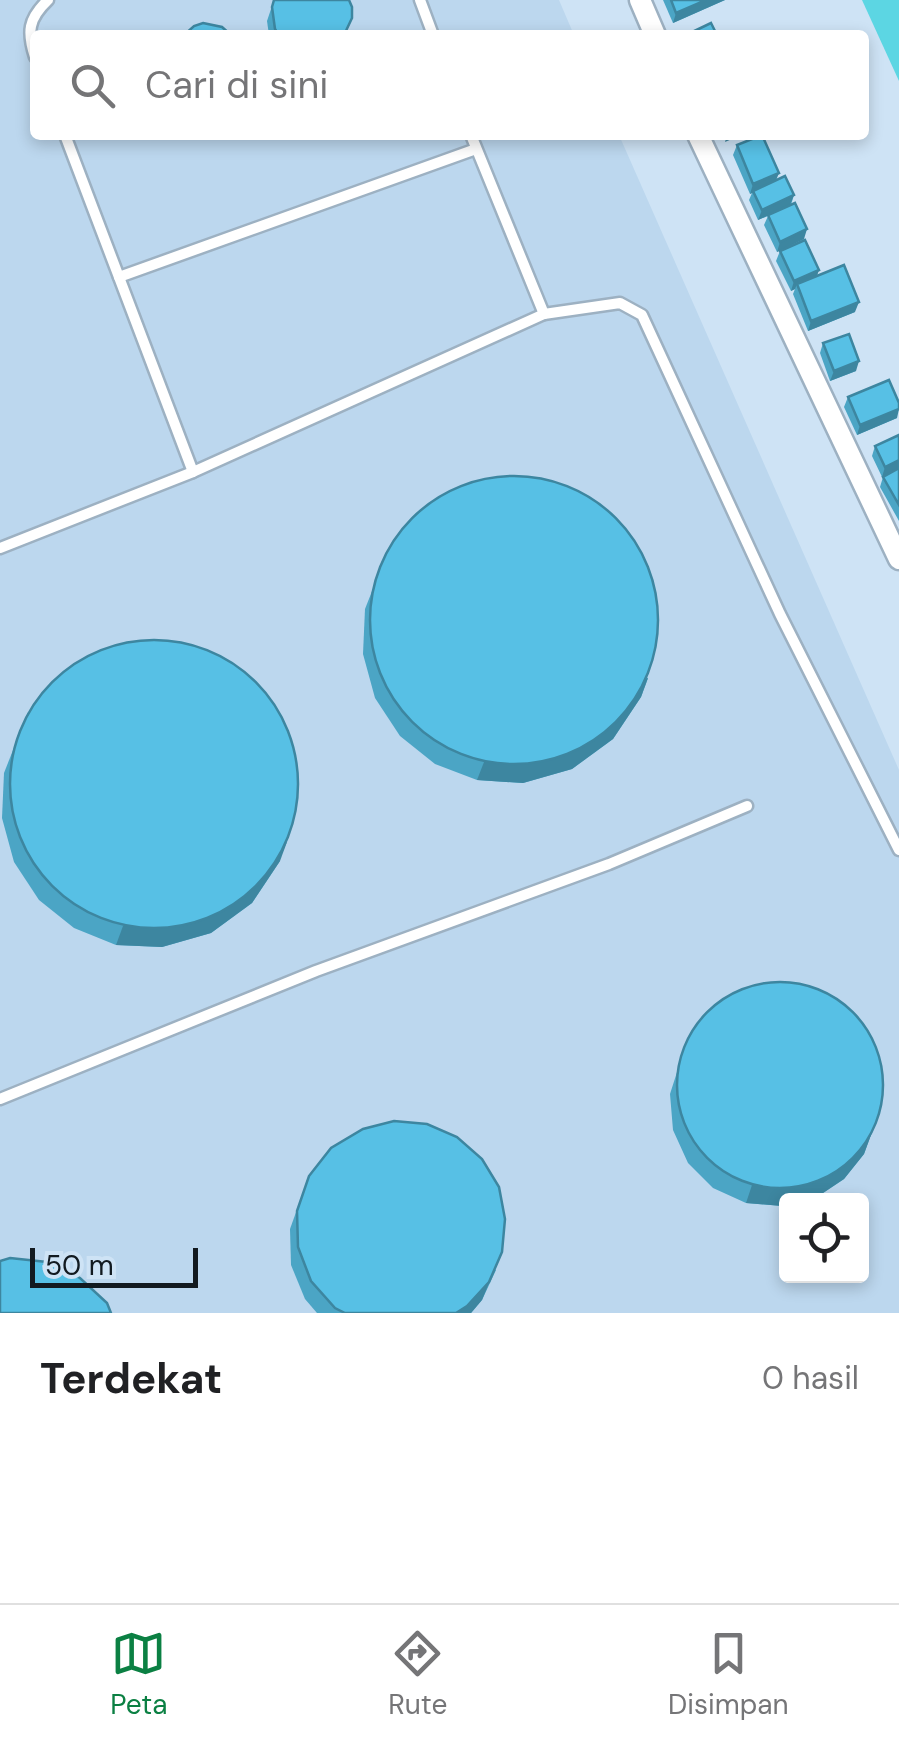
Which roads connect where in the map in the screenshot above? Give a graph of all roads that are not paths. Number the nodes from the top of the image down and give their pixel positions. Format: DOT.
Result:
graph roads {
  1 [pos="48,0"];
  2 [pos="420,0"];
  3 [pos="640,0"];
  4 [pos="432,30"];
  5 [pos="653,30"];
  6 [pos="30,41"];
  7 [pos="67,140"];
  8 [pos="473,140"];
  9 [pos="700,140"];
  10 [pos="476,149"];
  11 [pos="119,277"];
  12 [pos="544,314"];
  13 [pos="193,472"];
  14 [pos="0,548"];
  15 [pos="899,559"];
  16 [pos="747,806"];
  17 [pos="899,850"];
  18 [pos="0,1099"];
  1 -- 6 [label="lane"];
  2 -- 4 [label="lane"];
  3 -- 5 [label="street"];
  7 -- 11 [label="lane"];
  8 -- 10 [label="lane"];
  9 -- 15 [label="street"];
  10 -- 11 [label="lane"];
  10 -- 12 [label="lane"];
  11 -- 13 [label="lane"];
  12 -- 13 [label="lane"];
  12 -- 17 [label="lane"];
  13 -- 14 [label="lane"];
  16 -- 18 [label="lane"];
}
